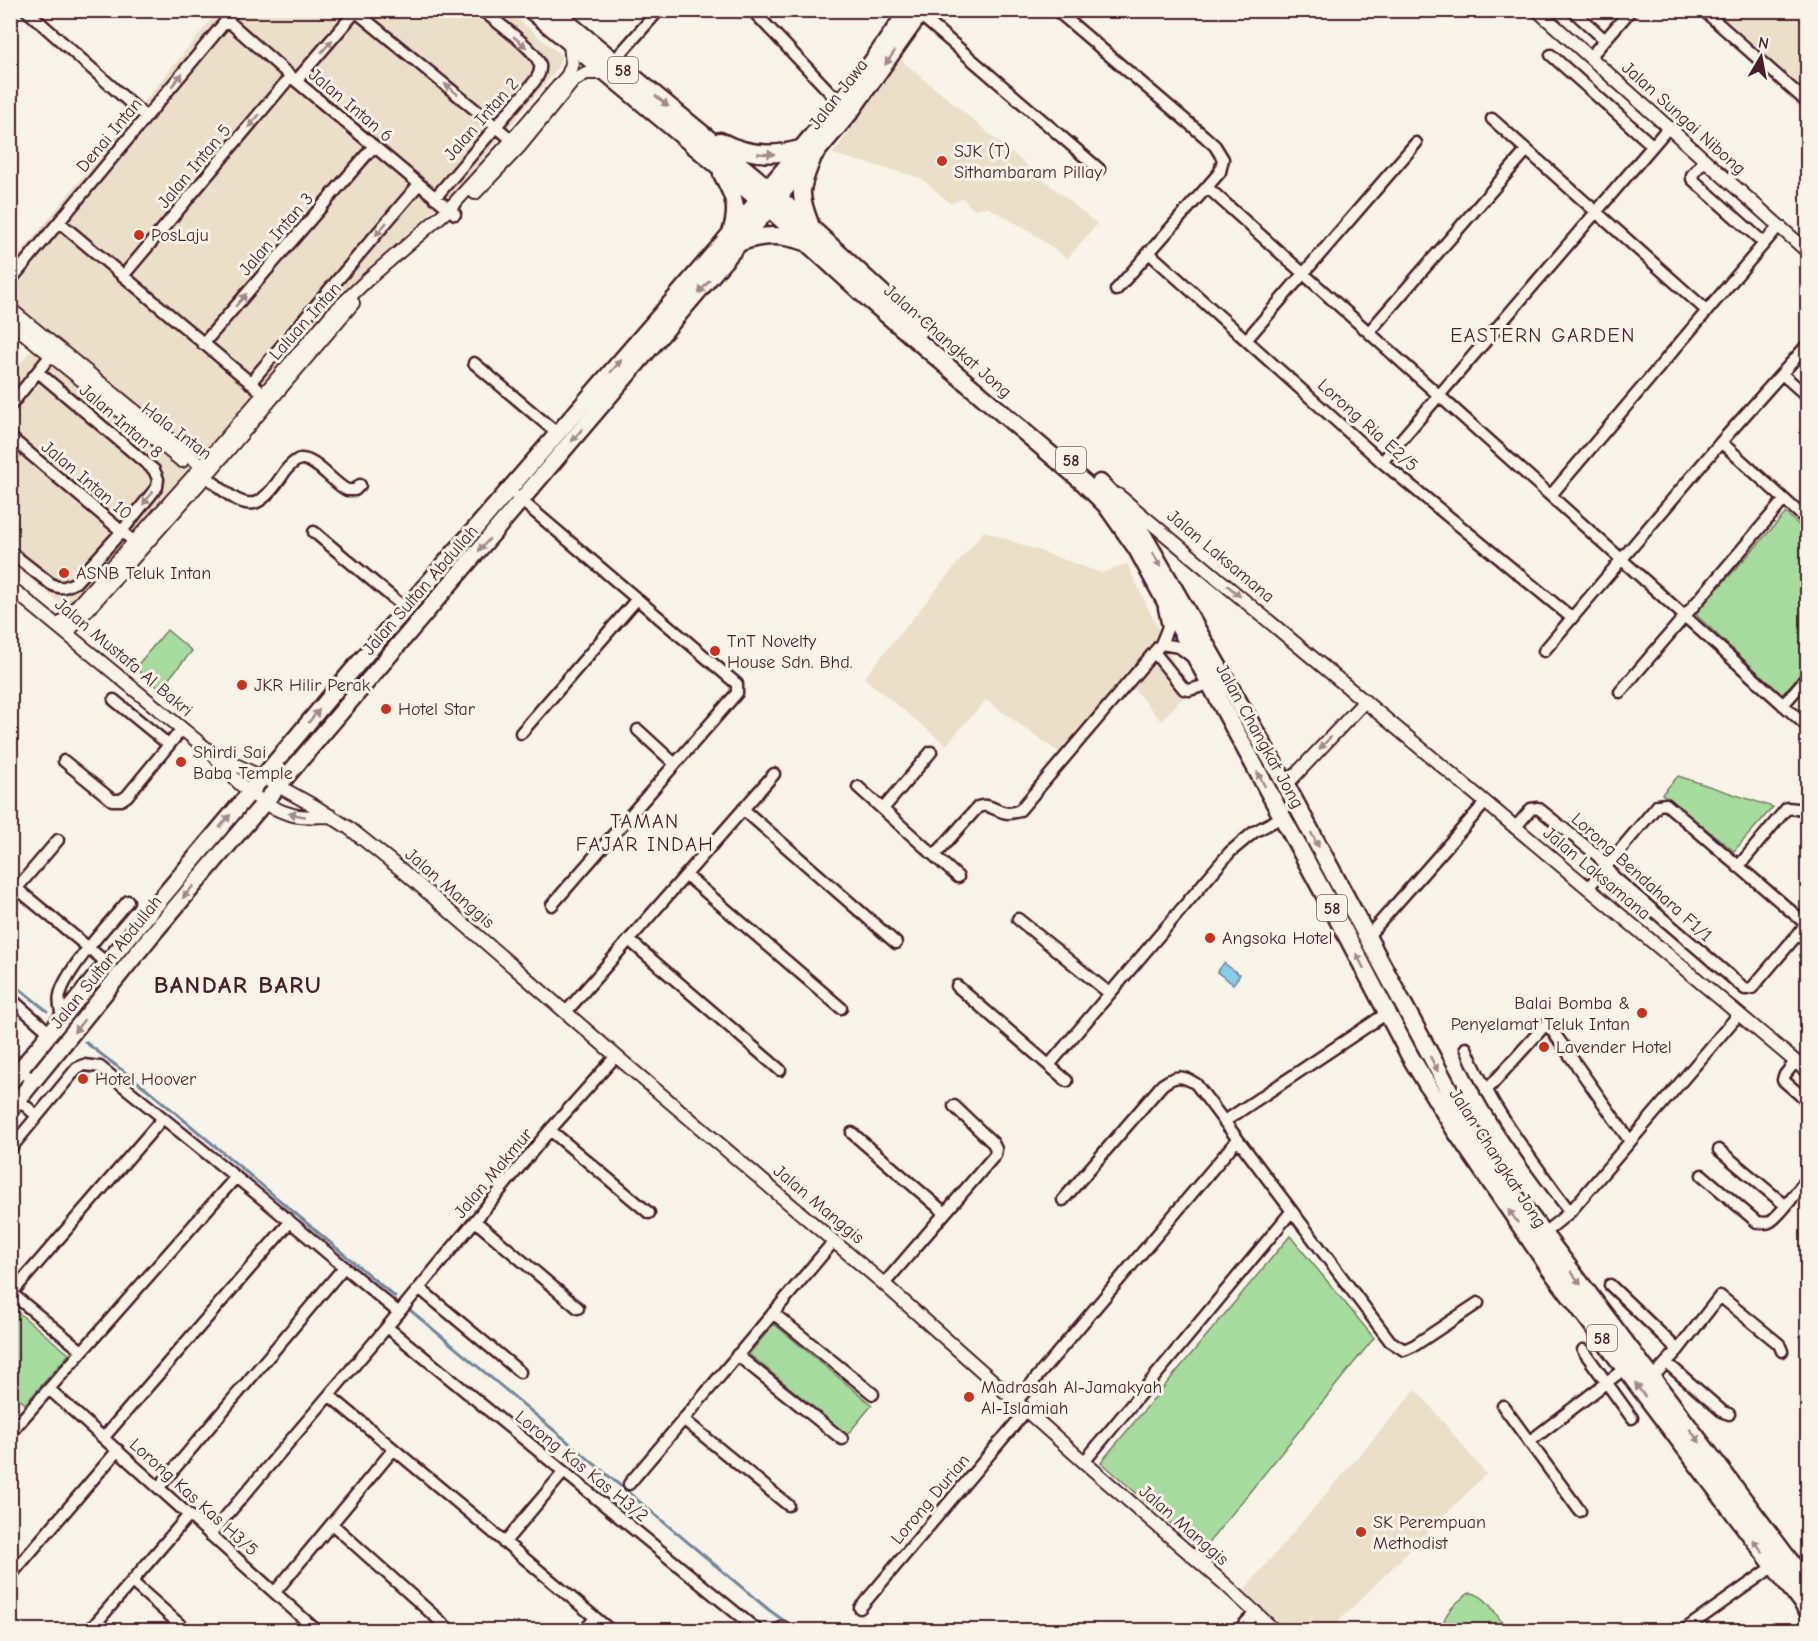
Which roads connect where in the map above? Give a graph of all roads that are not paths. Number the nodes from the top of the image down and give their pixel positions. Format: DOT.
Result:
graph roads {
  1 [pos="26,10"];
  2 [pos="235,10"];
  3 [pos="482,10"];
  4 [pos="531,10"];
  5 [pos="552,10"];
  6 [pos="659,10"];
  7 [pos="752,10"];
  8 [pos="1056,10"];
  9 [pos="1537,10"];
  10 [pos="1572,10"];
  11 [pos="1631,10"];
  12 [pos="1703,10"];
  13 [pos="356,11"];
  14 [pos="914,15"];
  15 [pos="227,20"];
  16 [pos="1605,40"];
  17 [pos="570,44"];
  18 [pos="1551,55"];
  19 [pos="1590,57"];
  20 [pos="608,67"];
  21 [pos="294,79"];
  22 [pos="1808,103"];
  23 [pos="845,108"];
  24 [pos="146,117"];
  25 [pos="1492,119"];
  26 [pos="496,126"];
  27 [pos="695,128"];
  28 [pos="1668,128"];
  29 [pos="516,143"];
  30 [pos="1416,143"];
  31 [pos="1653,145"];
  32 [pos="374,146"];
  33 [pos="1527,150"];
  34 [pos="806,154"];
  35 [pos="1704,161"];
  36 [pos="718,166"];
  37 [pos="1099,170"];
  38 [pos="419,184"];
  39 [pos="1207,187"];
  40 [pos="435,198"];
  41 [pos="768,198"];
  42 [pos="1596,210"];
  43 [pos="452,212"];
  44 [pos="59,222"];
  45 [pos="1778,227"];
  46 [pos="810,236"];
  47 [pos="736,237"];
  48 [pos="1764,243"];
  49 [pos="1148,252"];
  50 [pos="1808,252"];
  51 [pos="1303,274"];
  52 [pos="123,276"];
  53 [pos="10,281"];
  54 [pos="1116,290"];
  55 [pos="10,309"];
  56 [pos="1706,310"];
  57 [pos="10,322"];
  58 [pos="1369,332"];
  59 [pos="1247,339"];
  60 [pos="203,344"];
  61 [pos="1808,344"];
  62 [pos="54,351"];
  63 [pos="474,363"];
  64 [pos="38,372"];
  65 [pos="1782,374"];
  66 [pos="250,383"];
  67 [pos="1438,395"];
  68 [pos="267,397"];
  69 [pos="1808,397"];
  70 [pos="10,406"];
  71 [pos="558,434"];
  72 [pos="10,437"];
  73 [pos="1721,442"];
  74 [pos="1382,462"];
  75 [pos="202,471"];
  76 [pos="360,485"];
  77 [pos="509,489"];
  78 [pos="1107,489"];
  79 [pos="1551,495"];
  80 [pos="522,500"];
  81 [pos="1784,500"];
  82 [pos="1808,521"];
  83 [pos="122,531"];
  84 [pos="314,532"];
  85 [pos="138,545"];
  86 [pos="10,552"];
  87 [pos="1623,559"];
  88 [pos="10,587"];
  89 [pos="1162,597"];
  90 [pos="637,598"];
  91 [pos="406,609"];
  92 [pos="1684,616"];
  93 [pos="1572,618"];
  94 [pos="63,629"];
  95 [pos="1157,648"];
  96 [pos="1544,651"];
  97 [pos="1196,660"];
  98 [pos="1808,676"];
  99 [pos="1210,684"];
  100 [pos="1620,692"];
  101 [pos="114,700"];
  102 [pos="1365,701"];
  103 [pos="1783,705"];
  104 [pos="1242,708"];
  105 [pos="1808,727"];
  106 [pos="182,729"];
  107 [pos="638,730"];
  108 [pos="521,733"];
  109 [pos="169,745"];
  110 [pos="931,752"];
  111 [pos="1248,753"];
  112 [pos="214,754"];
  113 [pos="64,761"];
  114 [pos="675,764"];
  115 [pos="774,774"];
  116 [pos="262,777"];
  117 [pos="1286,785"];
  118 [pos="280,786"];
  119 [pos="858,786"];
  120 [pos="250,792"];
  121 [pos="266,803"];
  122 [pos="1485,803"];
  123 [pos="743,809"];
  124 [pos="883,809"];
  125 [pos="1808,810"];
  126 [pos="331,816"];
  127 [pos="1282,817"];
  128 [pos="1515,828"];
  129 [pos="58,840"];
  130 [pos="934,855"];
  131 [pos="1606,866"];
  132 [pos="1738,867"];
  133 [pos="686,875"];
  134 [pos="958,877"];
  135 [pos="14,886"];
  136 [pos="1588,888"];
  137 [pos="128,901"];
  138 [pos="552,905"];
  139 [pos="1018,919"];
  140 [pos="1807,923"];
  141 [pos="1368,936"];
  142 [pos="629,940"];
  143 [pos="896,943"];
  144 [pos="89,948"];
  145 [pos="137,953"];
  146 [pos="107,963"];
  147 [pos="957,986"];
  148 [pos="1109,993"];
  149 [pos="103,996"];
  150 [pos="10,998"];
  151 [pos="841,1008"];
  152 [pos="566,1012"];
  153 [pos="1407,1012"];
  154 [pos="1387,1013"];
  155 [pos="1739,1014"];
  156 [pos="62,1018"];
  157 [pos="50,1033"];
  158 [pos="1466,1048"];
  159 [pos="616,1056"];
  160 [pos="1411,1058"];
  161 [pos="1795,1062"];
  162 [pos="1050,1064"];
  163 [pos="13,1069"];
  164 [pos="780,1070"];
  165 [pos="1808,1072"];
  166 [pos="1067,1081"];
  167 [pos="34,1082"];
  168 [pos="1486,1091"];
  169 [pos="1808,1102"];
  170 [pos="15,1105"];
  171 [pos="954,1106"];
  172 [pos="37,1116"];
  173 [pos="163,1118"];
  174 [pos="1225,1121"];
  175 [pos="550,1130"];
  176 [pos="852,1132"];
  177 [pos="1237,1140"];
  178 [pos="1630,1141"];
  179 [pos="10,1149"];
  180 [pos="1719,1150"];
  181 [pos="1702,1175"];
  182 [pos="236,1177"];
  183 [pos="1808,1178"];
  184 [pos="1064,1200"];
  185 [pos="1785,1205"];
  186 [pos="1291,1212"];
  187 [pos="1570,1212"];
  188 [pos="650,1213"];
  189 [pos="945,1213"];
  190 [pos="475,1221"];
  191 [pos="290,1222"];
  192 [pos="1537,1239"];
  193 [pos="834,1241"];
  194 [pos="344,1267"];
  195 [pos="884,1284"];
  196 [pos="1610,1285"];
  197 [pos="419,1288"];
  198 [pos="11,1294"];
  199 [pos="1478,1303"];
  200 [pos="578,1308"];
  201 [pos="399,1313"];
  202 [pos="773,1313"];
  203 [pos="387,1327"];
  204 [pos="1583,1350"];
  205 [pos="1678,1350"];
  206 [pos="82,1351"];
  207 [pos="1782,1351"];
  208 [pos="737,1355"];
  209 [pos="1667,1363"];
  210 [pos="1624,1369"];
  211 [pos="520,1372"];
  212 [pos="1652,1379"];
  213 [pos="1606,1383"];
  214 [pos="49,1389"];
  215 [pos="873,1394"];
  216 [pos="329,1395"];
  217 [pos="1016,1402"];
  218 [pos="1503,1406"];
  219 [pos="1026,1411"];
  220 [pos="1729,1414"];
  221 [pos="1632,1418"];
  222 [pos="683,1419"];
  223 [pos="10,1433"];
  224 [pos="104,1437"];
  225 [pos="842,1439"];
  226 [pos="1529,1442"];
  227 [pos="118,1450"];
  228 [pos="393,1450"];
  229 [pos="1084,1462"];
  230 [pos="563,1473"];
  231 [pos="629,1484"];
  232 [pos="159,1487"];
  233 [pos="788,1505"];
  234 [pos="1580,1511"];
  235 [pos="189,1515"];
  236 [pos="333,1524"];
  237 [pos="210,1535"];
  238 [pos="504,1543"];
  239 [pos="1774,1566"];
  240 [pos="1804,1574"];
  241 [pos="10,1576"];
  242 [pos="132,1582"];
  243 [pos="275,1592"];
  244 [pos="860,1608"];
  245 [pos="1807,1610"];
  246 [pos="1256,1612"];
  247 [pos="595,1618"];
  248 [pos="90,1630"];
  249 [pos="186,1630"];
  250 [pos="316,1630"];
  251 [pos="450,1630"];
  252 [pos="585,1630"];
  253 [pos="610,1630"];
  254 [pos="757,1630"];
  255 [pos="778,1630"];
  256 [pos="789,1630"];
  257 [pos="1239,1630"];
  258 [pos="1274,1630"];
  259 [pos="1684,1630"];
  1 -- 24 [label="street"];
  2 -- 15 [label="street, Denai Intan"];
  3 -- 26 [label="street, Jalan Intan 2, one-way"];
  4 -- 17 [label="highway, Jalan Changkat Jong / 58"];
  5 -- 20 [label="highway, Jalan Changkat Jong / 58"];
  6 -- 20 [label="street"];
  7 -- 23 [label="street"];
  8 -- 39 [label="street"];
  9 -- 19 [label="street, Jalan Sungai Nibong"];
  10 -- 16 [label="street"];
  11 -- 16 [label="street"];
  12 -- 22 [label="street"];
  21 -- 13 [label="street, Jalan Intan 5, one-way"];
  26 -- 13 [label="street, one-way"];
  14 -- 23 [label="main road, Jalan Jawa"];
  14 -- 37 [label="street"];
  15 -- 21 [label="street, Jalan Intan 6"];
  24 -- 15 [label="street, Denai Intan, one-way"];
  16 -- 19 [label="street"];
  17 -- 20 [label="highway, Jalan Changkat Jong / 58"];
  17 -- 29 [label="street, Laluan Intan"];
  18 -- 31 [label="street"];
  19 -- 28 [label="street, Jalan Sungai Nibong"];
  20 -- 27 [label="highway, Jalan Changkat Jong / 58, one-way"];
  20 -- 29 [label="street, Laluan Intan"];
  20 -- 36 [label="highway, Jalan Changkat Jong / 58"];
  21 -- 32 [label="street, Jalan Intan 6"];
  21 -- 52 [label="street, Jalan Intan 5, one-way"];
  23 -- 34 [label="main road, Jalan Jawa"];
  24 -- 44 [label="street, Denai Intan"];
  25 -- 33 [label="street"];
  26 -- 29 [label="street"];
  26 -- 40 [label="street, Jalan Intan 2"];
  27 -- 34 [label="highway, one-way"];
  27 -- 41 [label="highway, Jalan Changkat Jong / 58"];
  28 -- 31 [label="street"];
  28 -- 35 [label="street, Jalan Sungai Nibong"];
  29 -- 43 [label="street, Laluan Intan"];
  30 -- 51 [label="street"];
  31 -- 42 [label="street"];
  32 -- 38 [label="street, Jalan Intan 6"];
  60 -- 32 [label="street, Jalan Intan 3, one-way"];
  33 -- 42 [label="street"];
  33 -- 58 [label="street"];
  34 -- 41 [label="main road, Jalan Jawa"];
  34 -- 46 [label="highway"];
  35 -- 45 [label="street, Jalan Sungai Nibong"];
  35 -- 48 [label="street"];
  36 -- 41 [label="highway, Jalan Changkat Jong / 58"];
  36 -- 47 [label="highway"];
  38 -- 40 [label="street, Jalan Intan 6"];
  38 -- 66 [label="street, one-way"];
  39 -- 49 [label="street"];
  39 -- 51 [label="street"];
  40 -- 43 [label="street, Jalan Intan 6"];
  41 -- 46 [label="highway, Jalan Changkat Jong / 58"];
  41 -- 47 [label="main road, Jalan Sultan Abdullah"];
  42 -- 56 [label="street"];
  42 -- 67 [label="street"];
  43 -- 68 [label="street, Laluan Intan"];
  44 -- 52 [label="street"];
  44 -- 53 [label="street, Denai Intan"];
  45 -- 48 [label="street"];
  45 -- 50 [label="street, Jalan Sungai Nibong"];
  46 -- 47 [label="highway"];
  46 -- 78 [label="highway, Jalan Changkat Jong / 58"];
  46 -- 89 [label="highway, Jalan Changkat Jong / 58"];
  71 -- 47 [label="main road, Jalan Sultan Abdullah, one-way"];
  47 -- 80 [label="main road, Jalan Sultan Abdullah, one-way"];
  48 -- 56 [label="street"];
  49 -- 54 [label="street"];
  49 -- 59 [label="street, Lorong Ria E2/5"];
  51 -- 58 [label="street"];
  51 -- 59 [label="street"];
  52 -- 60 [label="street"];
  55 -- 62 [label="street, Hala Intan"];
  56 -- 79 [label="street"];
  57 -- 62 [label="street, Hala Intan"];
  58 -- 67 [label="street"];
  59 -- 74 [label="street, Lorong Ria E2/5"];
  60 -- 66 [label="street"];
  61 -- 65 [label="street"];
  62 -- 64 [label="street"];
  62 -- 75 [label="street, Hala Intan"];
  63 -- 71 [label="street"];
  64 -- 70 [label="street"];
  64 -- 83 [label="street, Jalan Intan 8, one-way"];
  65 -- 69 [label="street"];
  65 -- 73 [label="street"];
  66 -- 68 [label="street"];
  67 -- 74 [label="street"];
  67 -- 79 [label="street"];
  68 -- 75 [label="street, Laluan Intan"];
  71 -- 77 [label="main road, Jalan Sultan Abdullah"];
  72 -- 83 [label="street, Jalan Intan 10"];
  73 -- 81 [label="street"];
  73 -- 87 [label="street"];
  74 -- 93 [label="street, Lorong Ria E2/5"];
  75 -- 76 [label="street"];
  75 -- 85 [label="street, Laluan Intan"];
  77 -- 80 [label="street"];
  77 -- 91 [label="main road, Jalan Sultan Abdullah"];
  78 -- 102 [label="street, Jalan Laksamana, one-way"];
  78 -- 104 [label="highway, Jalan Changkat Jong / 58, one-way"];
  79 -- 87 [label="street"];
  80 -- 90 [label="street"];
  80 -- 118 [label="main road, Jalan Sultan Abdullah, one-way"];
  81 -- 82 [label="street"];
  81 -- 92 [label="street"];
  83 -- 85 [label="street, Jalan Intan 10"];
  83 -- 86 [label="street, Jalan Intan 8"];
  84 -- 91 [label="street"];
  85 -- 94 [label="street, Laluan Intan"];
  87 -- 92 [label="street"];
  87 -- 93 [label="street"];
  88 -- 94 [label="street, Jalan Mustafa Al Bakri"];
  89 -- 95 [label="street"];
  89 -- 97 [label="highway, Jalan Changkat Jong / 58"];
  90 -- 108 [label="street"];
  90 -- 114 [label="street"];
  116 -- 91 [label="main road, Jalan Sultan Abdullah, one-way"];
  92 -- 100 [label="street"];
  92 -- 103 [label="street"];
  93 -- 96 [label="street"];
  94 -- 106 [label="street, Jalan Mustafa Al Bakri"];
  95 -- 97 [label="street"];
  95 -- 99 [label="street"];
  95 -- 130 [label="street"];
  97 -- 99 [label="highway, Jalan Changkat Jong / 58"];
  98 -- 103 [label="street"];
  99 -- 111 [label="highway, Jalan Changkat Jong / 58"];
  101 -- 109 [label="street"];
  102 -- 117 [label="street, one-way"];
  102 -- 122 [label="street, Jalan Laksamana"];
  103 -- 105 [label="street"];
  104 -- 111 [label="highway"];
  104 -- 117 [label="highway, Jalan Changkat Jong / 58"];
  106 -- 109 [label="street"];
  106 -- 112 [label="street, Jalan Mustafa Al Bakri"];
  107 -- 114 [label="street"];
  109 -- 113 [label="street"];
  110 -- 124 [label="street"];
  127 -- 111 [label="highway, Jalan Changkat Jong / 58, one-way"];
  112 -- 116 [label="street, Jalan Mustafa Al Bakri"];
  112 -- 120 [label="street, Jalan Mustafa Al Bakri"];
  114 -- 138 [label="street"];
  115 -- 123 [label="street"];
  116 -- 118 [label="street, Jalan Mustafa Al Bakri"];
  116 -- 120 [label="main road, Jalan Sultan Abdullah"];
  117 -- 141 [label="highway, Jalan Changkat Jong / 58, one-way"];
  118 -- 121 [label="main road, Jalan Sultan Abdullah"];
  118 -- 126 [label="street, Jalan Manggis"];
  119 -- 124 [label="street"];
  120 -- 121 [label="street, Jalan Mustafa Al Bakri"];
  146 -- 120 [label="main road, Jalan Sultan Abdullah, one-way"];
  126 -- 121 [label="street, one-way"];
  121 -- 145 [label="main road, Jalan Sultan Abdullah, one-way"];
  122 -- 128 [label="street, Jalan Laksamana"];
  122 -- 141 [label="street"];
  123 -- 133 [label="street"];
  123 -- 143 [label="street"];
  124 -- 130 [label="street"];
  125 -- 132 [label="street"];
  126 -- 152 [label="street, Jalan Manggis"];
  127 -- 148 [label="street"];
  154 -- 127 [label="highway, Jalan Changkat Jong / 58, one-way"];
  128 -- 131 [label="street, Lorong Bendahara F1/1"];
  128 -- 136 [label="street, Jalan Laksamana"];
  129 -- 135 [label="street"];
  130 -- 134 [label="street"];
  131 -- 132 [label="street"];
  131 -- 136 [label="street"];
  131 -- 140 [label="street, Lorong Bendahara F1/1"];
  132 -- 140 [label="street"];
  133 -- 142 [label="street"];
  133 -- 151 [label="street"];
  135 -- 144 [label="street"];
  136 -- 155 [label="street, Jalan Laksamana"];
  137 -- 144 [label="street"];
  139 -- 148 [label="street"];
  141 -- 153 [label="highway, Jalan Changkat Jong / 58"];
  142 -- 152 [label="street"];
  142 -- 164 [label="street"];
  144 -- 146 [label="street"];
  144 -- 156 [label="street"];
  145 -- 146 [label="main road"];
  145 -- 149 [label="main road, Jalan Sultan Abdullah"];
  146 -- 149 [label="main road"];
  146 -- 156 [label="main road, Jalan Sultan Abdullah"];
  147 -- 162 [label="street"];
  148 -- 162 [label="street"];
  149 -- 167 [label="main road, Jalan Sultan Abdullah, one-way"];
  150 -- 157 [label="street"];
  152 -- 159 [label="street, Jalan Manggis"];
  153 -- 160 [label="highway"];
  153 -- 192 [label="highway, Jalan Changkat Jong / 58, one-way"];
  154 -- 160 [label="highway, Jalan Changkat Jong / 58"];
  154 -- 174 [label="street"];
  155 -- 161 [label="street, Jalan Laksamana"];
  155 -- 178 [label="street"];
  156 -- 157 [label="main road, Jalan Sultan Abdullah"];
  157 -- 163 [label="main road, Jalan Sultan Abdullah"];
  158 -- 168 [label="street"];
  159 -- 175 [label="street, Jalan Makmur"];
  159 -- 193 [label="street, Jalan Manggis"];
  192 -- 160 [label="highway, Jalan Changkat Jong / 58, one-way"];
  161 -- 165 [label="street, Jalan Laksamana"];
  161 -- 169 [label="street"];
  162 -- 166 [label="street"];
  163 -- 167 [label="street"];
  167 -- 170 [label="main road, Jalan Sultan Abdullah"];
  168 -- 178 [label="street"];
  168 -- 187 [label="street"];
  170 -- 172 [label="street"];
  171 -- 189 [label="street"];
  172 -- 173 [label="street"];
  172 -- 179 [label="street"];
  173 -- 182 [label="street"];
  173 -- 198 [label="street"];
  174 -- 177 [label="street"];
  174 -- 184 [label="street"];
  175 -- 188 [label="street"];
  175 -- 190 [label="street, Jalan Makmur"];
  176 -- 189 [label="street"];
  177 -- 186 [label="street"];
  177 -- 217 [label="street"];
  178 -- 187 [label="street"];
  180 -- 185 [label="street"];
  181 -- 185 [label="street"];
  182 -- 191 [label="street"];
  182 -- 206 [label="street"];
  183 -- 185 [label="street"];
  186 -- 199 [label="street"];
  186 -- 229 [label="street"];
  187 -- 192 [label="street"];
  189 -- 195 [label="street"];
  190 -- 197 [label="street, Jalan Makmur"];
  190 -- 200 [label="street"];
  191 -- 194 [label="street"];
  191 -- 224 [label="street"];
  192 -- 210 [label="highway, Jalan Changkat Jong / 58"];
  192 -- 212 [label="highway, Jalan Changkat Jong / 58, one-way"];
  193 -- 195 [label="street, Jalan Manggis"];
  193 -- 202 [label="street"];
  194 -- 201 [label="street"];
  194 -- 232 [label="street"];
  195 -- 217 [label="street, Jalan Manggis"];
  196 -- 205 [label="street"];
  197 -- 201 [label="street, Jalan Makmur"];
  197 -- 211 [label="street"];
  198 -- 206 [label="street"];
  201 -- 203 [label="street, Jalan Makmur"];
  202 -- 208 [label="street"];
  202 -- 215 [label="street"];
  203 -- 216 [label="street, Jalan Makmur"];
  203 -- 230 [label="street, Lorong Kas Kas H3/2"];
  204 -- 213 [label="street"];
  205 -- 207 [label="street"];
  205 -- 209 [label="street"];
  206 -- 214 [label="street"];
  208 -- 222 [label="street"];
  208 -- 225 [label="street"];
  209 -- 212 [label="street"];
  209 -- 220 [label="street"];
  210 -- 213 [label="street"];
  239 -- 210 [label="highway, Jalan Changkat Jong / 58, one-way"];
  212 -- 240 [label="highway, Jalan Changkat Jong / 58, one-way"];
  213 -- 221 [label="street"];
  213 -- 226 [label="street"];
  214 -- 223 [label="street"];
  214 -- 224 [label="street, Lorong Kas Kas H3/5"];
  216 -- 228 [label="street"];
  216 -- 237 [label="street, Jalan Makmur"];
  217 -- 219 [label="street, Jalan Manggis"];
  218 -- 226 [label="street"];
  219 -- 229 [label="street, Jalan Manggis"];
  219 -- 244 [label="street, Lorong Durian"];
  222 -- 231 [label="street"];
  222 -- 233 [label="street"];
  224 -- 227 [label="street, Lorong Kas Kas H3/5"];
  226 -- 234 [label="street"];
  227 -- 232 [label="street, Lorong Kas Kas H3/5"];
  227 -- 241 [label="street"];
  228 -- 236 [label="street"];
  228 -- 238 [label="street"];
  229 -- 246 [label="street, Jalan Manggis"];
  230 -- 238 [label="street"];
  230 -- 254 [label="street, Lorong Kas Kas H3/2"];
  232 -- 235 [label="street, Lorong Kas Kas H3/5"];
  235 -- 237 [label="street, Lorong Kas Kas H3/5"];
  235 -- 242 [label="street"];
  236 -- 243 [label="street"];
  236 -- 251 [label="street"];
  237 -- 243 [label="street, Lorong Kas Kas H3/5"];
  238 -- 247 [label="street"];
  239 -- 245 [label="highway, Jalan Changkat Jong / 58"];
  239 -- 259 [label="street"];
  240 -- 245 [label="highway"];
  242 -- 248 [label="street"];
  242 -- 249 [label="street"];
  243 -- 250 [label="street, Lorong Kas Kas H3/5"];
  246 -- 257 [label="street"];
  246 -- 258 [label="street, Jalan Manggis"];
  247 -- 252 [label="street"];
  247 -- 253 [label="street"];
  255 -- 256 [label="street"];
}
